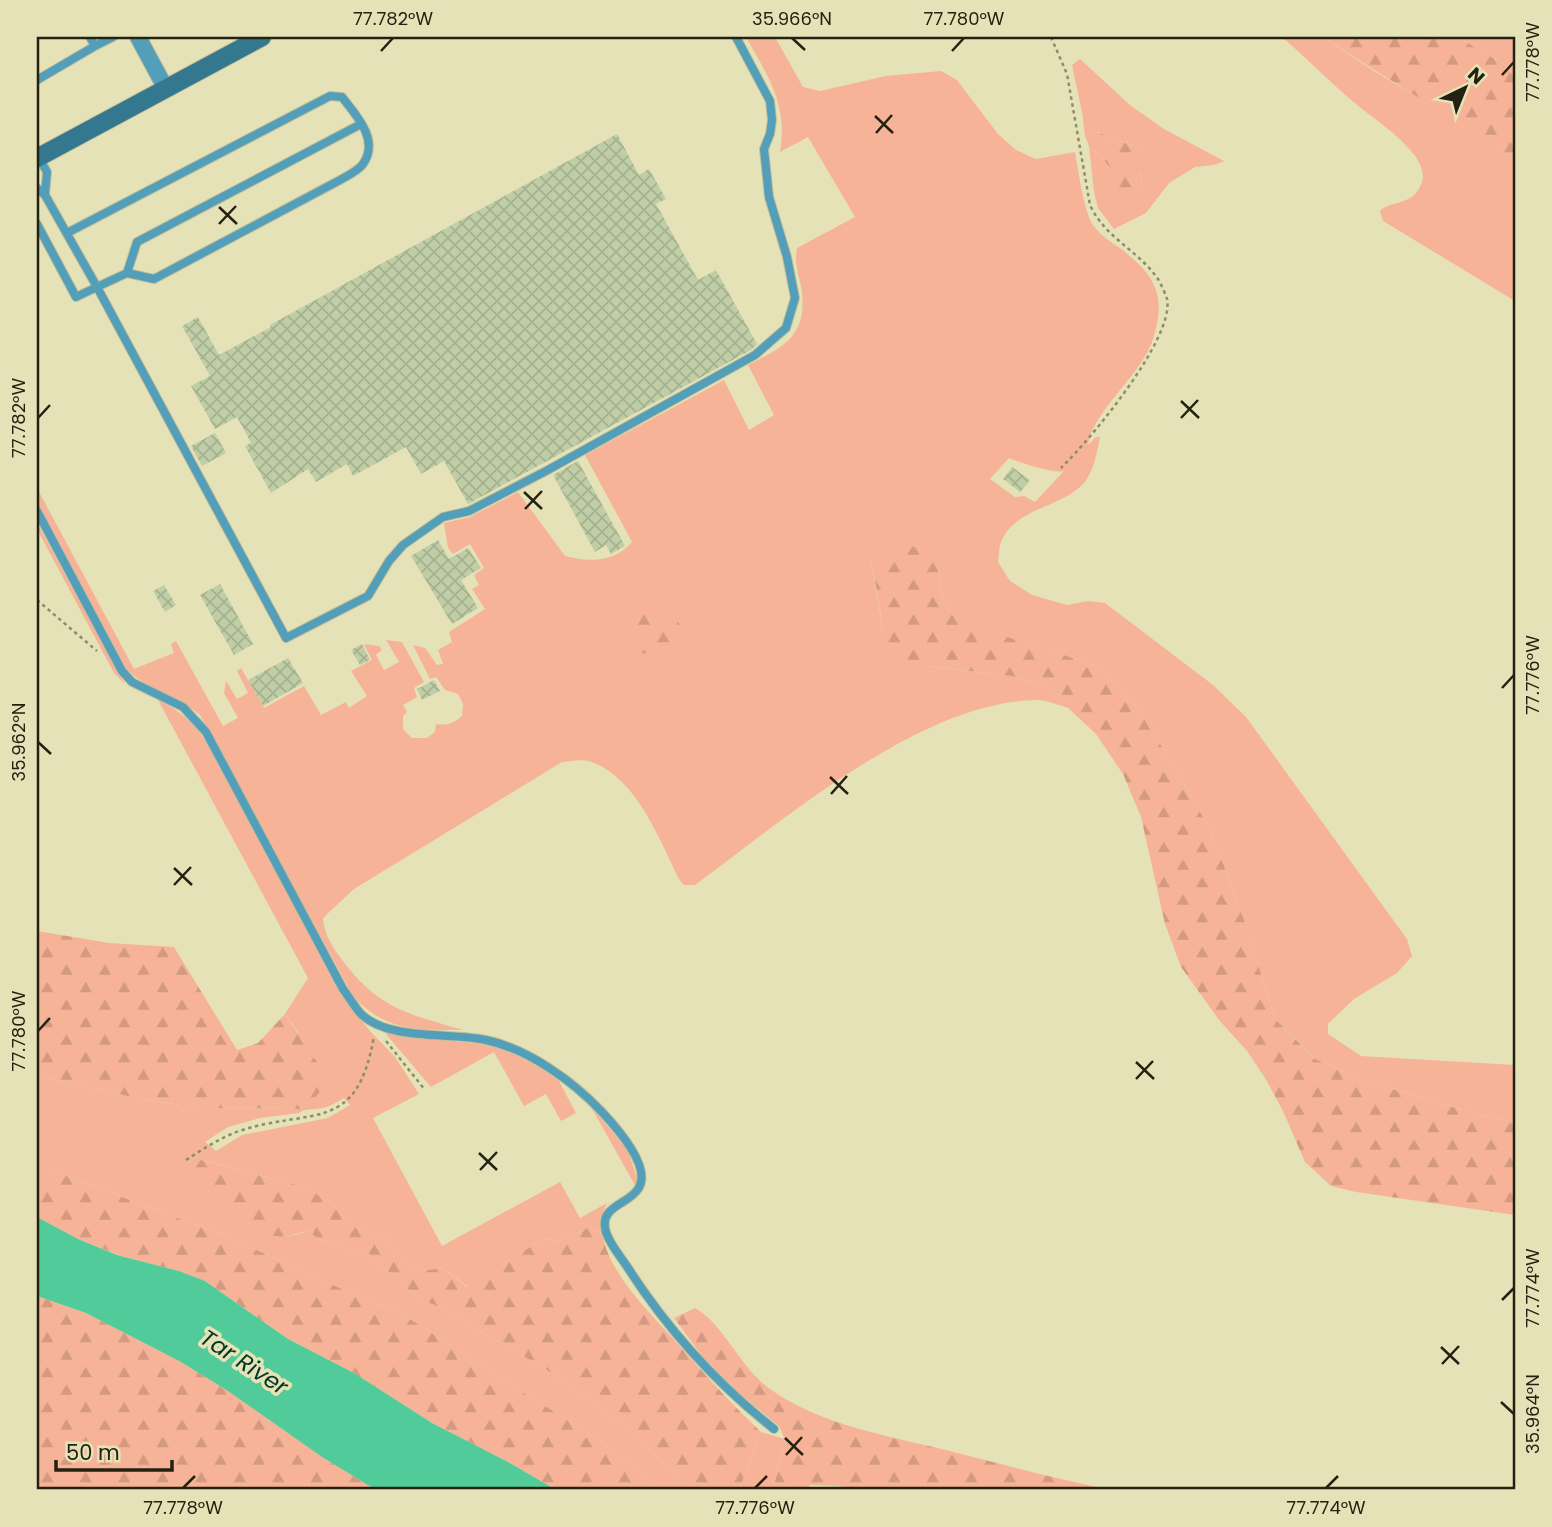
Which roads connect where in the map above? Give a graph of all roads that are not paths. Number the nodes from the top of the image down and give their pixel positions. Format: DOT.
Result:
graph roads {
  1 [pos="90,37"];
  2 [pos="113,37"];
  3 [pos="138,37"];
  4 [pos="262,37"];
  5 [pos="736,37"];
  6 [pos="95,46"];
  7 [pos="37,79"];
  8 [pos="166,89"];
  9 [pos="361,124"];
  10 [pos="38,157"];
  11 [pos="37,188"];
  12 [pos="45,195"];
  13 [pos="37,224"];
  14 [pos="67,233"];
  15 [pos="127,273"];
  16 [pos="97,288"];
  17 [pos="37,511"];
  18 [pos="774,1429"];
  1 -- 6 [label="lane"];
  2 -- 6 [label="lane"];
  3 -- 8 [label="street"];
  4 -- 8 [label="main road"];
  5 -- 16 [label="lane"];
  6 -- 7 [label="lane"];
  8 -- 10 [label="main road"];
  9 -- 14 [label="lane"];
  9 -- 15 [label="lane"];
  9 -- 15 [label="lane"];
  10 -- 12 [label="lane"];
  11 -- 12 [label="lane"];
  12 -- 14 [label="lane"];
  13 -- 16 [label="lane"];
  14 -- 16 [label="lane"];
  15 -- 16 [label="lane"];
  17 -- 18 [label="lane"];
}
